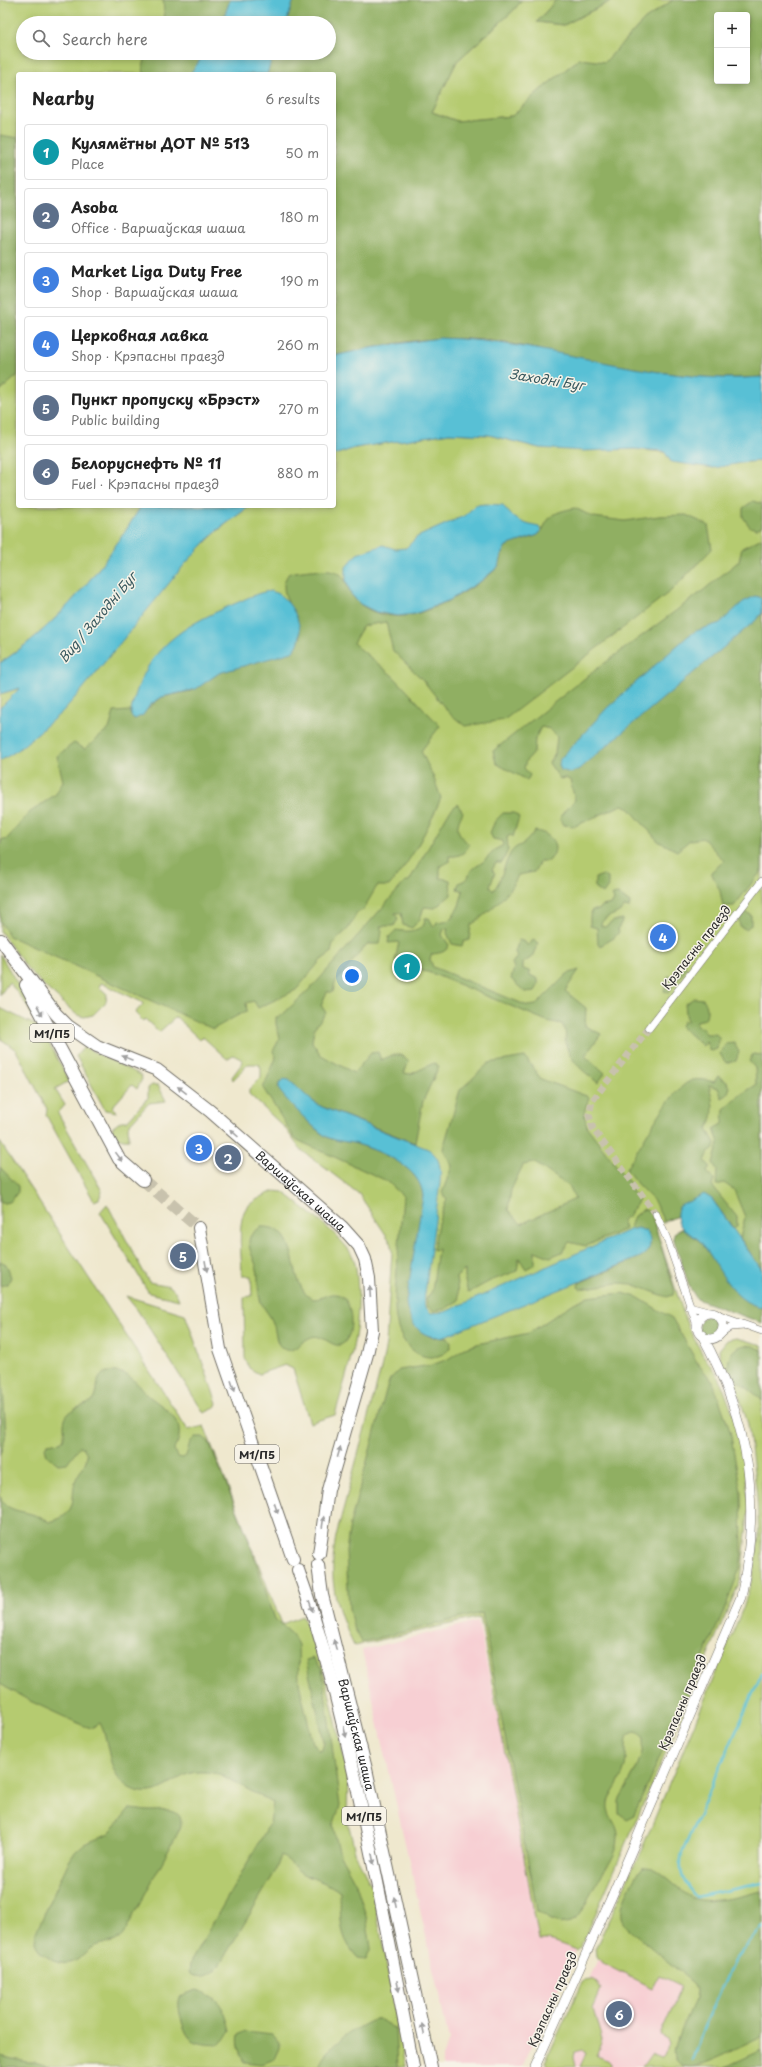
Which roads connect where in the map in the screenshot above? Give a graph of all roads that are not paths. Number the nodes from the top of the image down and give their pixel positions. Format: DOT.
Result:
graph roads {
  1 [pos="762,881"];
  2 [pos="0,940"];
  3 [pos="649,1028"];
  4 [pos="144,1180"];
  5 [pos="656,1214"];
  6 [pos="199,1228"];
  7 [pos="689,1307"];
  8 [pos="714,1314"];
  9 [pos="750,1326"];
  10 [pos="762,1331"];
  11 [pos="700,1332"];
  12 [pos="720,1334"];
  13 [pos="716,1362"];
  14 [pos="417,2001"];
  15 [pos="401,2004"];
  16 [pos="413,2067"];
  17 [pos="431,2067"];
  18 [pos="535,2067"];
  1 -- 3 [label="street, Крэпасны праезд"];
  2 -- 4 [label="highway, Варшаўская шаша / М1/П5, one-way"];
  14 -- 2 [label="highway, Варшаўская шаша / М1/П5, one-way"];
  5 -- 7 [label="street, Крэпасны праезд"];
  6 -- 15 [label="highway, Варшаўская шаша / М1/П5, one-way"];
  7 -- 8 [label="street"];
  7 -- 11 [label="street, Крэпасны праезд"];
  8 -- 9 [label="street"];
  8 -- 11 [label="street"];
  8 -- 12 [label="street"];
  9 -- 10 [label="street"];
  9 -- 12 [label="street"];
  11 -- 12 [label="street"];
  11 -- 13 [label="street, Крэпасны праезд"];
  12 -- 13 [label="street"];
  13 -- 18 [label="street, Крэпасны праезд"];
  14 -- 15 [label="highway"];
  17 -- 14 [label="highway, Варшаўская шаша / М1/П5, one-way"];
  15 -- 16 [label="highway, Варшаўская шаша / М1/П5"];
}
